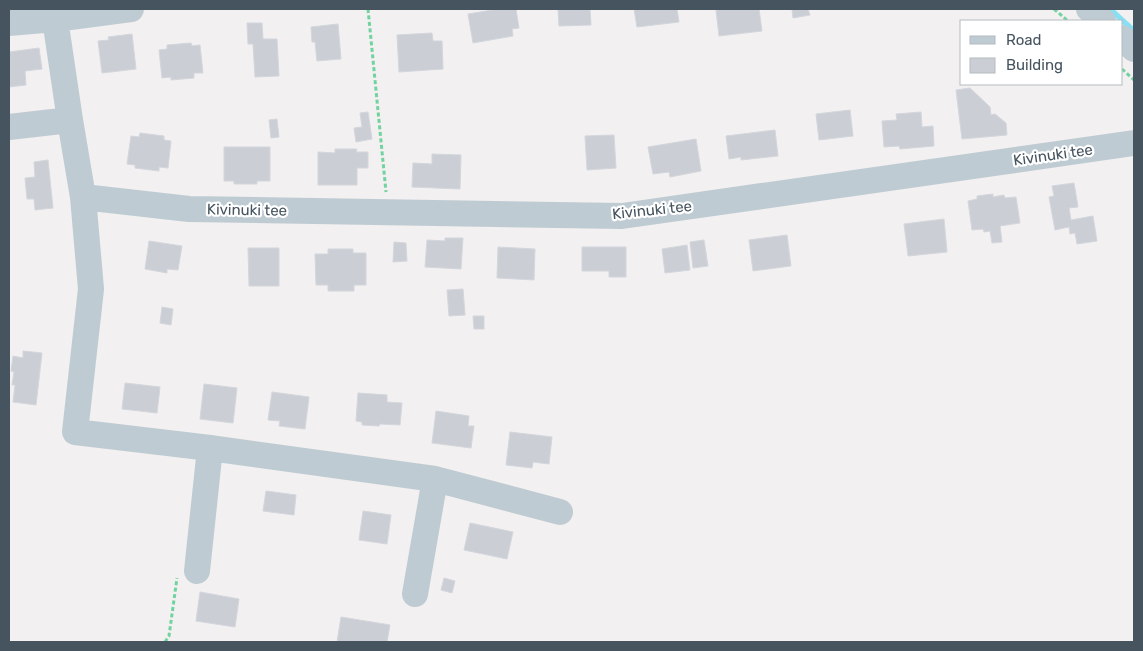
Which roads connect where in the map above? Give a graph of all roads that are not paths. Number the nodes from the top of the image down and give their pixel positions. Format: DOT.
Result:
graph roads {
  1 [pos="131,9"];
  2 [pos="1089,9"];
  3 [pos="56,19"];
  4 [pos="1102,20"];
  5 [pos="9,23"];
  6 [pos="1123,39"];
  7 [pos="1134,49"];
  8 [pos="70,120"];
  9 [pos="9,127"];
  10 [pos="1134,144"];
  11 [pos="84,197"];
  12 [pos="210,448"];
  13 [pos="435,479"];
  14 [pos="560,512"];
  15 [pos="197,571"];
  16 [pos="415,594"];
  1 -- 3 [label="street"];
  2 -- 4 [label="street"];
  3 -- 5 [label="street"];
  3 -- 8 [label="street"];
  6 -- 7 [label="street"];
  8 -- 9 [label="street"];
  8 -- 11 [label="street"];
  10 -- 11 [label="street, Kivinuki tee"];
  11 -- 12 [label="street"];
  12 -- 13 [label="street"];
  12 -- 15 [label="street"];
  13 -- 14 [label="street"];
  13 -- 16 [label="street"];
}
